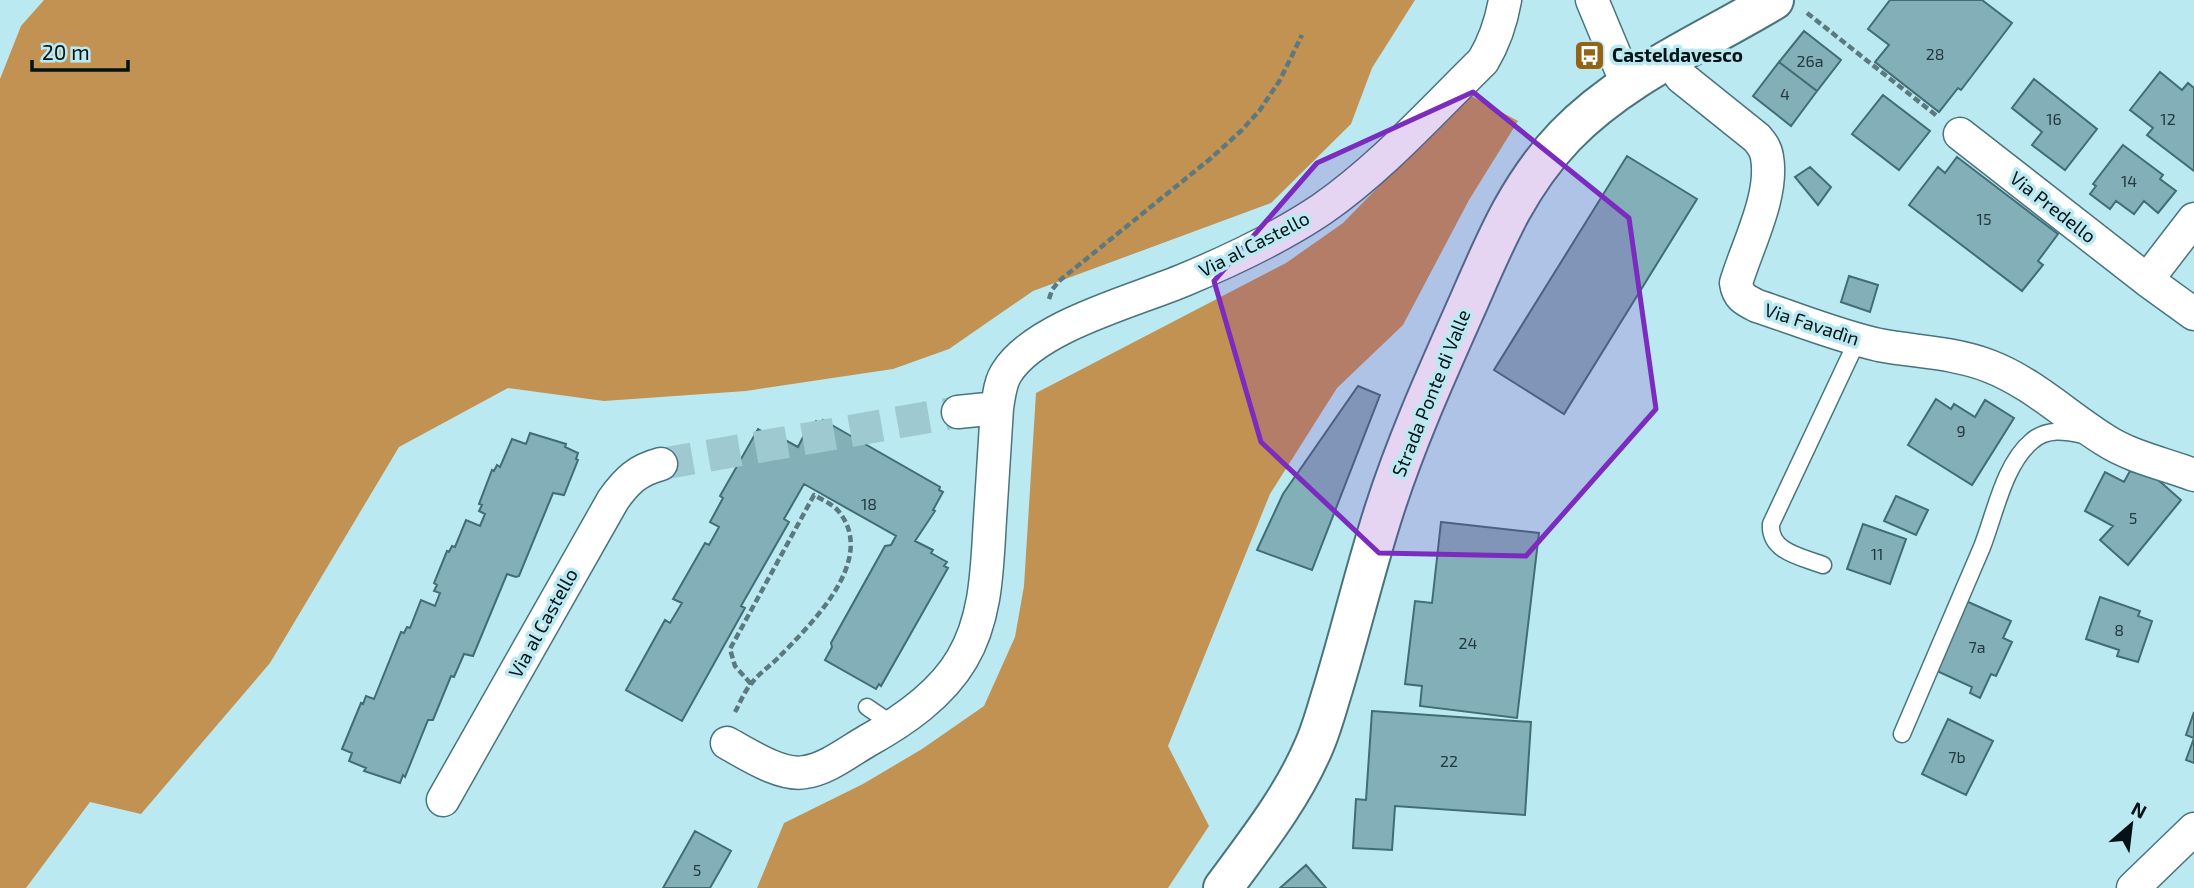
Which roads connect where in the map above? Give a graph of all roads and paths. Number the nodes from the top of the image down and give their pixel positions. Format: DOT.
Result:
graph roads {
  1 [pos="1505,0"];
  2 [pos="1592,0"];
  3 [pos="1788,4"];
  4 [pos="1303,35"];
  5 [pos="1669,58"];
  6 [pos="1627,84"];
  7 [pos="1960,134"];
  8 [pos="2194,219"];
  9 [pos="2147,280"];
  10 [pos="2194,314"];
  11 [pos="1062,328"];
  12 [pos="1858,339"];
  13 [pos="997,408"];
  14 [pos="958,412"];
  15 [pos="2105,441"];
  16 [pos="662,464"];
  17 [pos="2194,475"];
  18 [pos="1823,565"];
  19 [pos="751,684"];
  20 [pos="867,707"];
  21 [pos="895,726"];
  22 [pos="1902,734"];
  23 [pos="727,743"];
  24 [pos="443,800"];
  25 [pos="2194,829"];
  26 [pos="1223,888"];
  27 [pos="2133,888"];
  1 -- 11 [label="street, Via al Castello"];
  2 -- 6 [label="street"];
  3 -- 5 [label="street, Strada Ponte di Valle"];
  3 -- 7 [label="path"];
  4 -- 11 [label="path"];
  5 -- 6 [label="street, Strada Ponte di Valle"];
  5 -- 12 [label="street, Via Favadìn"];
  6 -- 26 [label="street, Strada Ponte di Valle"];
  7 -- 9 [label="street, Via Predello"];
  8 -- 9 [label="street"];
  9 -- 10 [label="street, Via Predello"];
  11 -- 13 [label="street, Via al Castello"];
  12 -- 15 [label="street, Via Favadìn"];
  12 -- 18 [label="lane"];
  13 -- 14 [label="street"];
  13 -- 21 [label="street, Via al Castello"];
  15 -- 17 [label="street, Via Favadìn"];
  15 -- 22 [label="lane, Via Favadìn"];
  16 -- 24 [label="street, Via al Castello"];
  19 -- 19 [label="path"];
  19 -- 23 [label="path"];
  20 -- 21 [label="lane"];
  21 -- 23 [label="street, Via al Castello"];
  25 -- 27 [label="street"];
}
